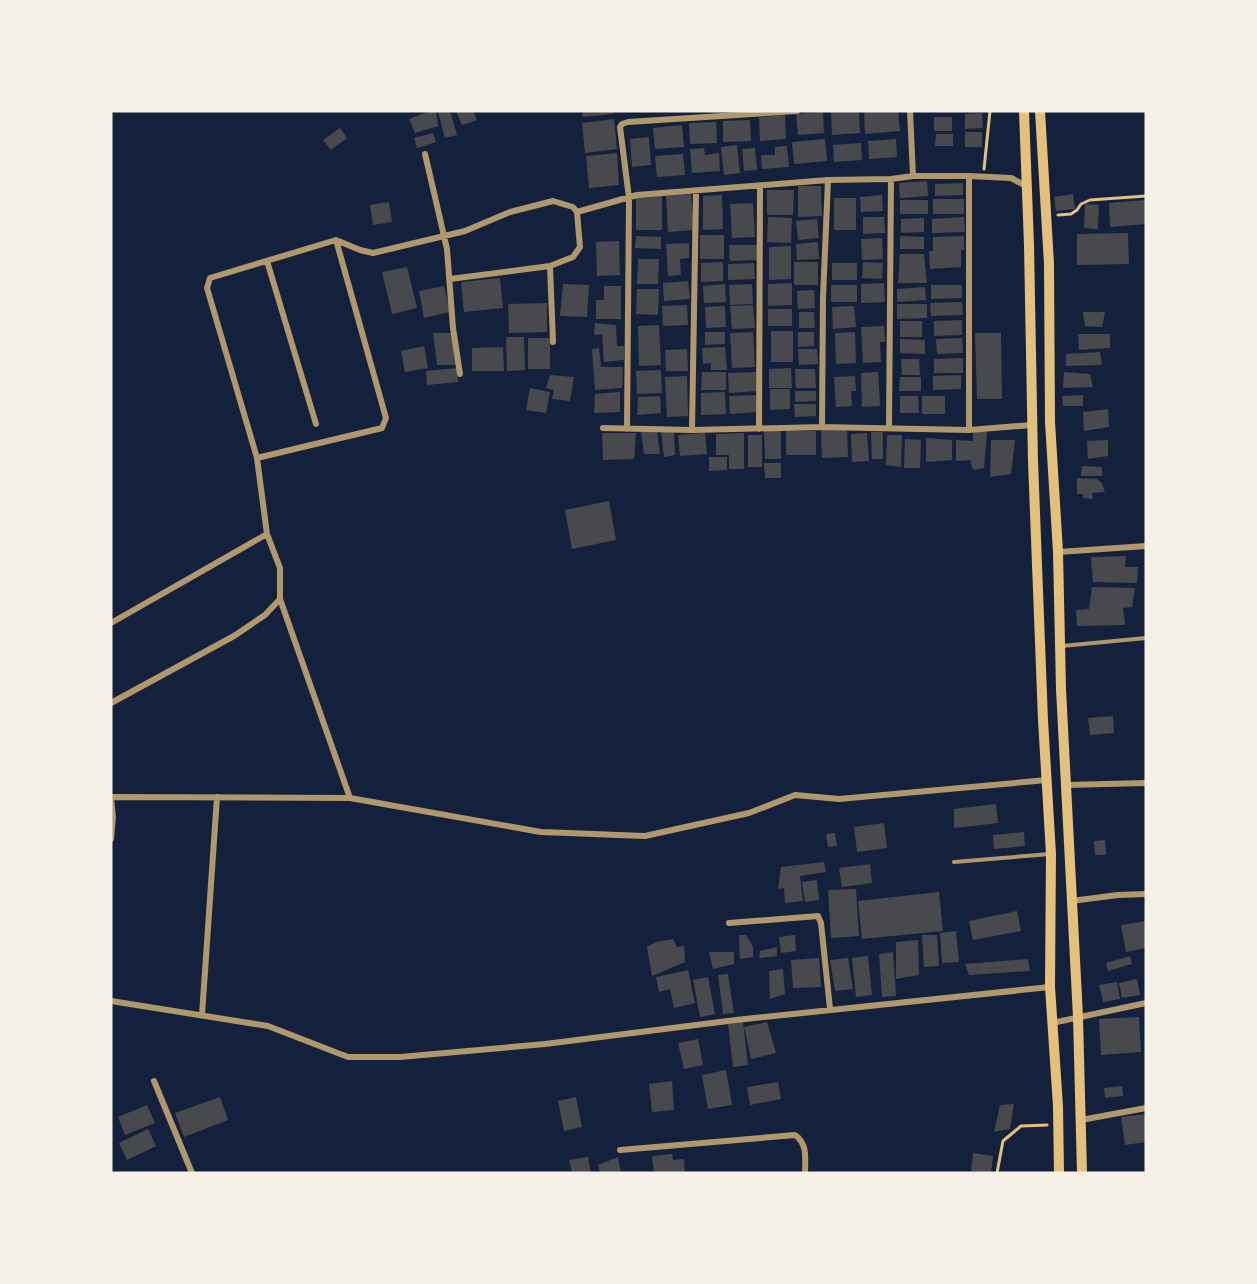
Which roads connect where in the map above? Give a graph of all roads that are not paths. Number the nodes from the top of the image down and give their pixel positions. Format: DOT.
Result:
graph roads {
  1 [pos="797,111"];
  2 [pos="910,111"];
  3 [pos="1024,111"];
  4 [pos="1040,111"];
  5 [pos="425,154"];
  6 [pos="913,176"];
  7 [pos="969,176"];
  8 [pos="891,179"];
  9 [pos="828,180"];
  10 [pos="760,186"];
  11 [pos="1026,187"];
  12 [pos="696,192"];
  13 [pos="629,198"];
  14 [pos="577,212"];
  15 [pos="444,235"];
  16 [pos="336,240"];
  17 [pos="267,261"];
  18 [pos="550,266"];
  19 [pos="450,279"];
  20 [pos="553,342"];
  21 [pos="1048,357"];
  22 [pos="1031,358"];
  23 [pos="460,374"];
  24 [pos="316,424"];
  25 [pos="1032,425"];
  26 [pos="822,427"];
  27 [pos="603,428"];
  28 [pos="889,428"];
  29 [pos="627,429"];
  30 [pos="759,429"];
  31 [pos="692,430"];
  32 [pos="969,430"];
  33 [pos="257,458"];
  34 [pos="267,534"];
  35 [pos="1146,546"];
  36 [pos="1058,552"];
  37 [pos="280,599"];
  38 [pos="111,623"];
  39 [pos="1146,638"];
  40 [pos="1061,646"];
  41 [pos="111,703"];
  42 [pos="1048,780"];
  43 [pos="1146,783"];
  44 [pos="1066,785"];
  45 [pos="111,797"];
  46 [pos="218,798"];
  47 [pos="350,798"];
  48 [pos="111,838"];
  49 [pos="1051,854"];
  50 [pos="954,862"];
  51 [pos="1146,894"];
  52 [pos="1071,901"];
  53 [pos="729,923"];
  54 [pos="1050,987"];
  55 [pos="111,1001"];
  56 [pos="1146,1003"];
  57 [pos="830,1009"];
  58 [pos="202,1016"];
  59 [pos="1078,1017"];
  60 [pos="1052,1023"];
  61 [pos="154,1081"];
  62 [pos="1146,1107"];
  63 [pos="1081,1120"];
  64 [pos="620,1150"];
  65 [pos="192,1173"];
  66 [pos="805,1173"];
  67 [pos="1059,1173"];
  68 [pos="1082,1173"];
  1 -- 13 [label="street"];
  2 -- 6 [label="street"];
  3 -- 11 [label="main road"];
  4 -- 21 [label="main road"];
  5 -- 15 [label="street"];
  6 -- 7 [label="street"];
  6 -- 8 [label="street"];
  7 -- 11 [label="street"];
  7 -- 32 [label="street"];
  8 -- 9 [label="street"];
  8 -- 28 [label="street"];
  9 -- 10 [label="street"];
  9 -- 26 [label="street"];
  10 -- 12 [label="street"];
  10 -- 30 [label="street"];
  11 -- 22 [label="main road"];
  12 -- 13 [label="street"];
  12 -- 31 [label="street"];
  13 -- 14 [label="street"];
  13 -- 29 [label="street"];
  14 -- 15 [label="street"];
  14 -- 18 [label="street"];
  15 -- 16 [label="street"];
  15 -- 19 [label="street"];
  16 -- 17 [label="street"];
  16 -- 33 [label="street"];
  17 -- 24 [label="street"];
  17 -- 33 [label="street"];
  18 -- 19 [label="street"];
  18 -- 20 [label="street"];
  19 -- 23 [label="street"];
  21 -- 22 [label="main road"];
  21 -- 36 [label="main road"];
  22 -- 25 [label="main road"];
  25 -- 32 [label="street"];
  25 -- 42 [label="main road"];
  26 -- 28 [label="street"];
  26 -- 30 [label="street"];
  27 -- 29 [label="street"];
  28 -- 32 [label="street"];
  29 -- 31 [label="street"];
  30 -- 31 [label="street"];
  33 -- 34 [label="street"];
  34 -- 37 [label="street"];
  34 -- 38 [label="street"];
  35 -- 36 [label="street"];
  36 -- 40 [label="main road"];
  37 -- 41 [label="street"];
  37 -- 47 [label="street"];
  39 -- 40 [label="lane"];
  40 -- 44 [label="main road"];
  42 -- 47 [label="street"];
  42 -- 49 [label="main road"];
  43 -- 44 [label="street"];
  44 -- 52 [label="main road"];
  45 -- 46 [label="street"];
  45 -- 48 [label="street"];
  46 -- 47 [label="street"];
  46 -- 58 [label="street"];
  49 -- 50 [label="lane"];
  49 -- 54 [label="main road"];
  51 -- 52 [label="street"];
  52 -- 59 [label="main road"];
  53 -- 57 [label="street"];
  54 -- 57 [label="street"];
  54 -- 60 [label="main road"];
  55 -- 58 [label="street"];
  56 -- 59 [label="street"];
  57 -- 58 [label="street"];
  59 -- 60 [label="street"];
  59 -- 63 [label="main road"];
  60 -- 67 [label="main road"];
  61 -- 65 [label="street"];
  62 -- 63 [label="street"];
  63 -- 68 [label="main road"];
  64 -- 66 [label="street"];
}
